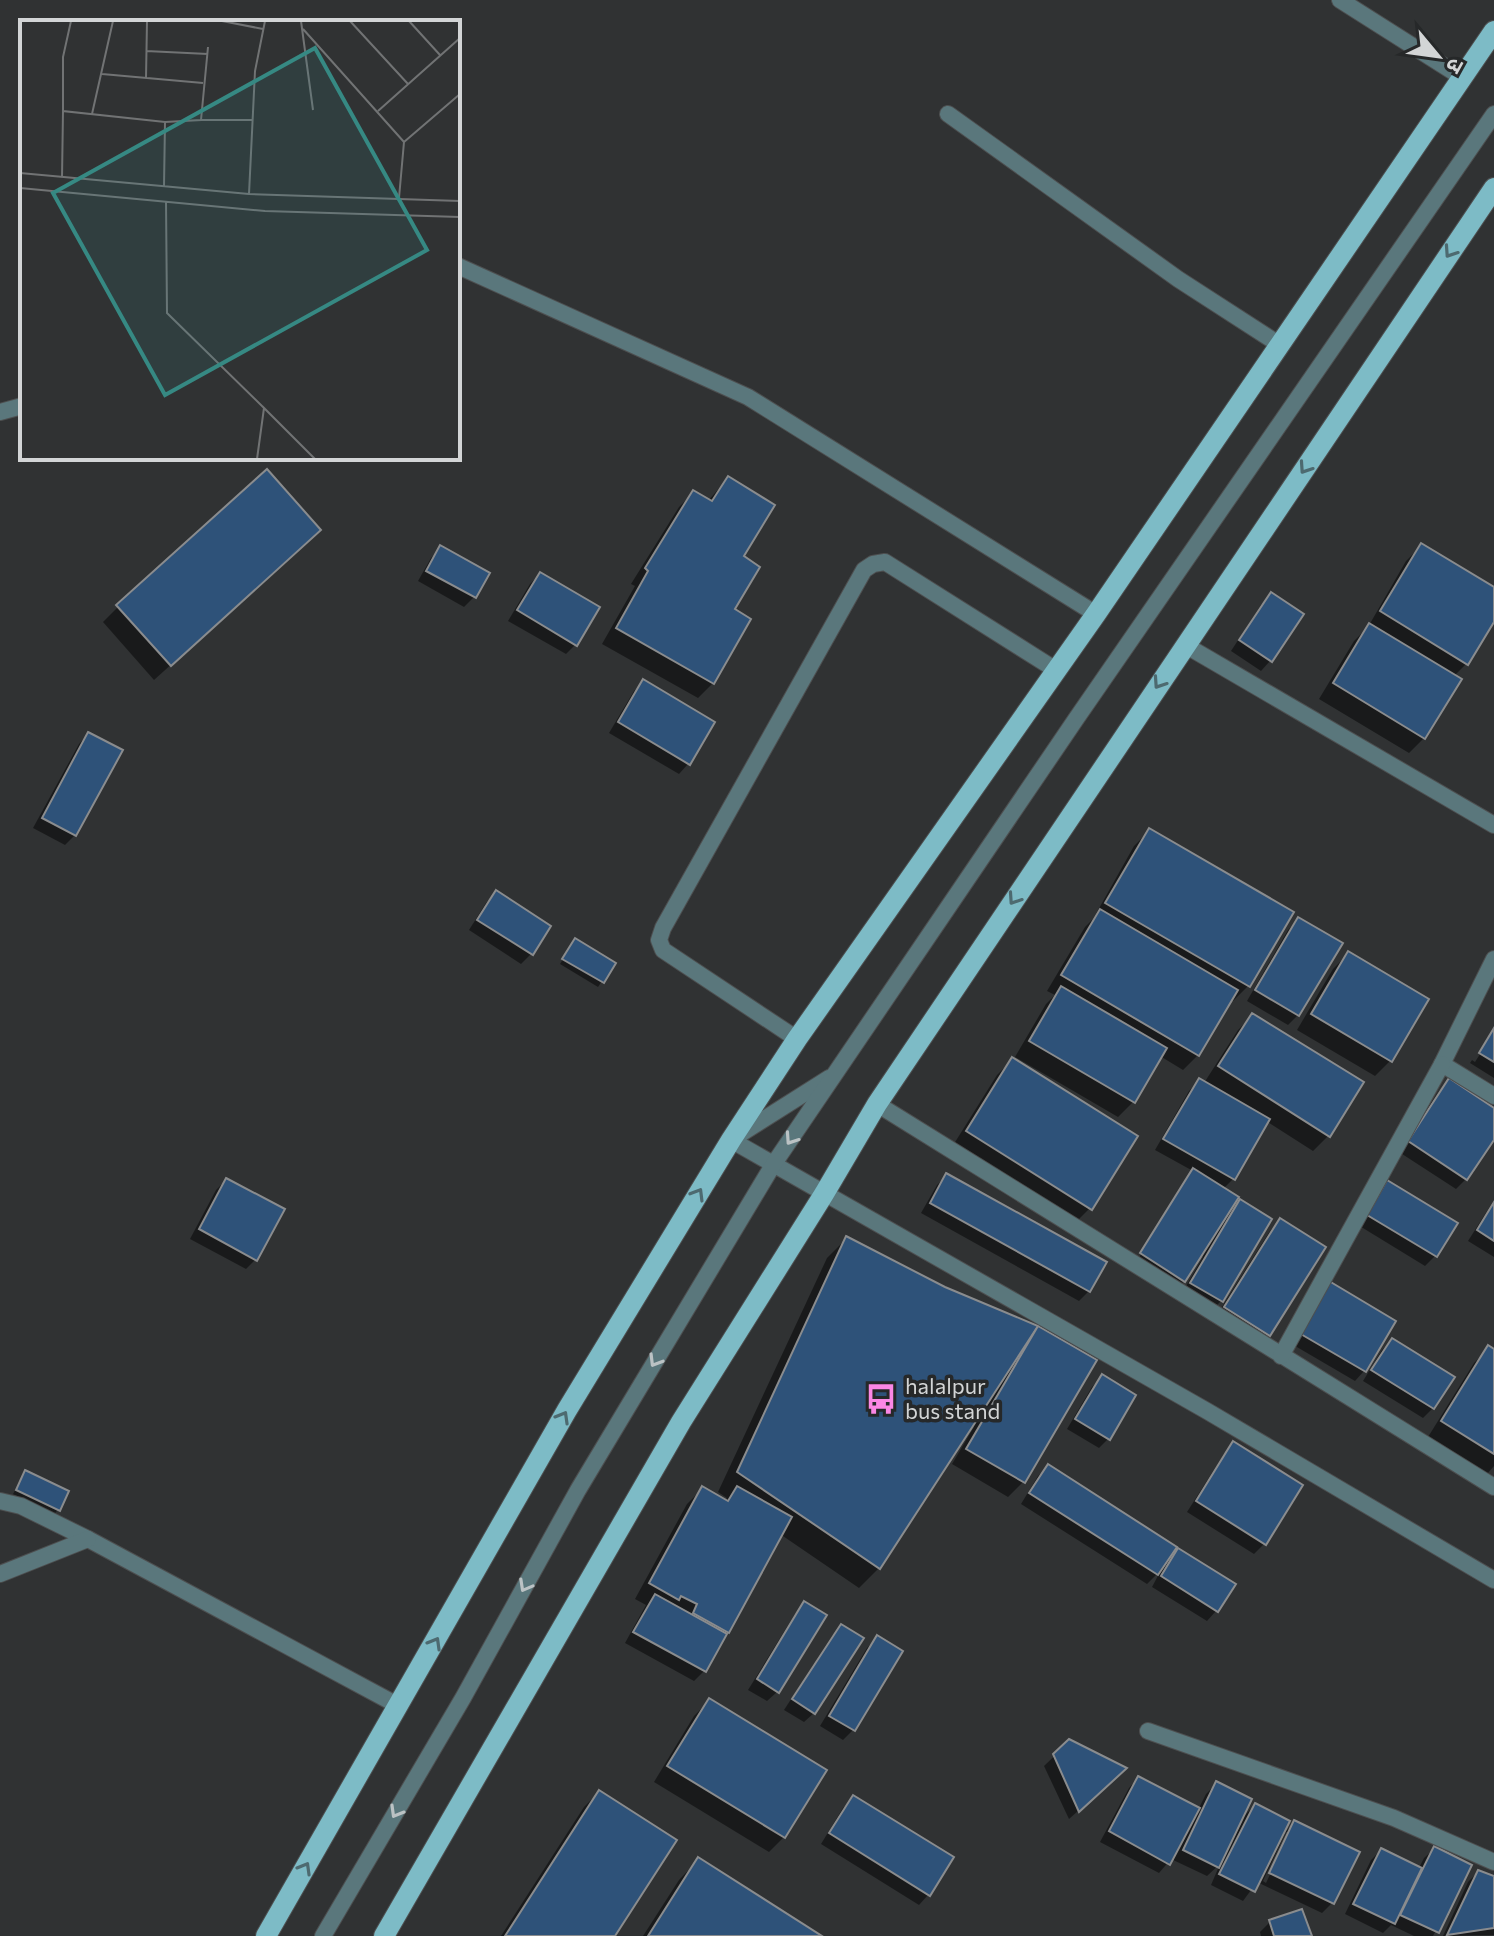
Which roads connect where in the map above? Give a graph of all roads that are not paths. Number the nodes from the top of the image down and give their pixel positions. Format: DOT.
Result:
graph roads {
  1 [pos="1340,0"];
  2 [pos="1494,31"];
  3 [pos="1463,78"];
  4 [pos="948,114"];
  5 [pos="1494,114"];
  6 [pos="1494,188"];
  7 [pos="460,267"];
  8 [pos="1280,345"];
  9 [pos="20,407"];
  10 [pos="0,412"];
  11 [pos="1096,614"];
  12 [pos="1185,645"];
  13 [pos="1056,670"];
  14 [pos="1494,825"];
  15 [pos="1494,959"];
  16 [pos="797,1039"];
  17 [pos="1442,1064"];
  18 [pos="834,1075"];
  19 [pos="1494,1096"];
  20 [pos="877,1104"];
  21 [pos="731,1140"];
  22 [pos="773,1165"];
  23 [pos="824,1194"];
  24 [pos="1281,1356"];
  25 [pos="1494,1487"];
  26 [pos="0,1501"];
  27 [pos="88,1539"];
  28 [pos="0,1574"];
  29 [pos="1494,1580"];
  30 [pos="399,1706"];
  31 [pos="1148,1731"];
  32 [pos="1494,1862"];
  33 [pos="266,1936"];
  34 [pos="323,1936"];
  35 [pos="384,1936"];
  1 -- 3 [label="street"];
  2 -- 3 [label="main road"];
  3 -- 8 [label="main road"];
  4 -- 8 [label="street"];
  5 -- 18 [label="street"];
  6 -- 12 [label="main road, one-way"];
  7 -- 11 [label="street"];
  8 -- 11 [label="main road"];
  9 -- 10 [label="street"];
  11 -- 13 [label="main road"];
  12 -- 14 [label="street"];
  12 -- 20 [label="main road, one-way"];
  13 -- 16 [label="main road"];
  13 -- 16 [label="street"];
  15 -- 17 [label="street"];
  16 -- 21 [label="main road"];
  17 -- 19 [label="street"];
  17 -- 24 [label="street"];
  18 -- 21 [label="street"];
  18 -- 22 [label="street, one-way"];
  20 -- 23 [label="main road"];
  20 -- 24 [label="street"];
  21 -- 22 [label="street"];
  30 -- 21 [label="main road, one-way"];
  22 -- 23 [label="street"];
  22 -- 34 [label="street, one-way"];
  23 -- 29 [label="street"];
  23 -- 35 [label="main road"];
  24 -- 25 [label="street"];
  26 -- 27 [label="street"];
  27 -- 28 [label="street"];
  27 -- 30 [label="street"];
  33 -- 30 [label="main road, one-way"];
  31 -- 32 [label="street"];
}
